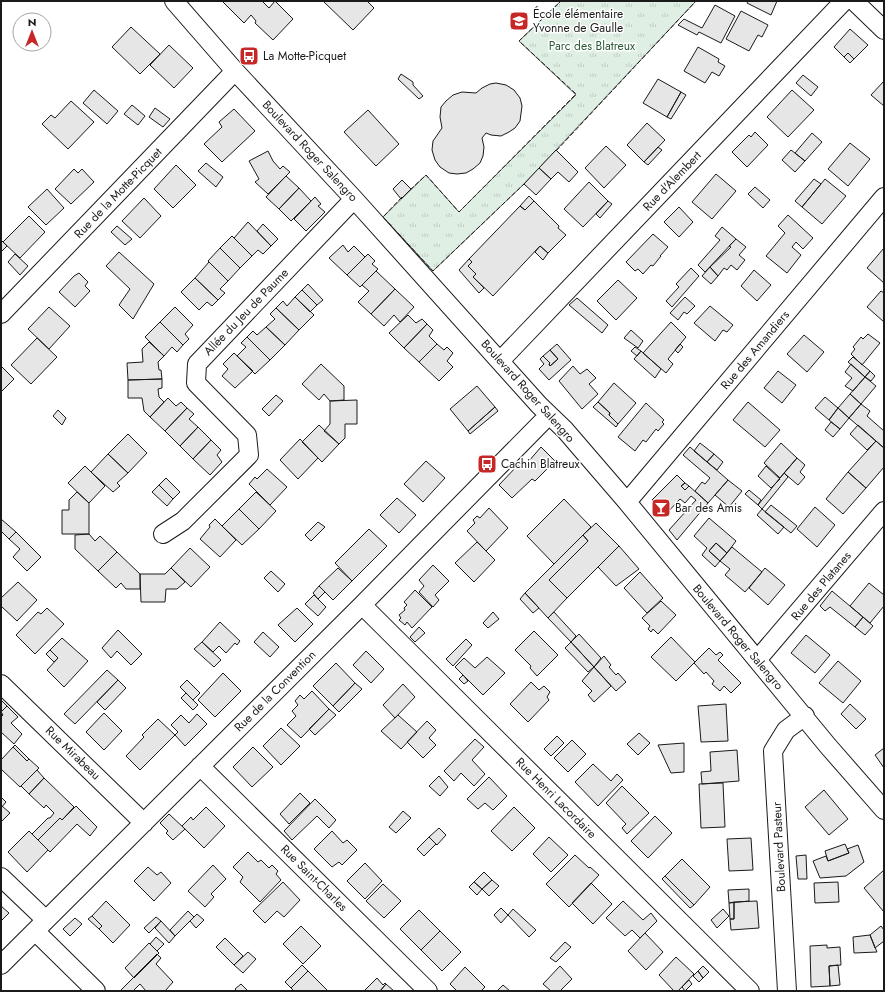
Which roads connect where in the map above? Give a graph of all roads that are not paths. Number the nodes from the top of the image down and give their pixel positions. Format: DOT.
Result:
graph roads {
  1 [pos="174,1"];
  2 [pos="844,1"];
  3 [pos="854,1"];
  4 [pos="884,30"];
  5 [pos="235,71"];
  6 [pos="884,197"];
  7 [pos="354,199"];
  8 [pos="1,314"];
  9 [pos="500,361"];
  10 [pos="549,415"];
  11 [pos="627,502"];
  12 [pos="884,512"];
  13 [pos="163,534"];
  14 [pos="362,605"];
  15 [pos="757,660"];
  16 [pos="1,684"];
  17 [pos="804,716"];
  18 [pos="200,766"];
  19 [pos="884,810"];
  20 [pos="144,823"];
  21 [pos="1,877"];
  22 [pos="41,926"];
  23 [pos="1,965"];
  24 [pos="96,991"];
  25 [pos="428,991"];
  26 [pos="750,991"];
  27 [pos="787,991"];
  1 -- 5 [label="street, Boulevard Roger Salengro"];
  2 -- 9 [label="street, Rue d'Alembert"];
  3 -- 4 [label="street"];
  5 -- 7 [label="street, Boulevard Roger Salengro"];
  5 -- 8 [label="street, Rue de la Motte-Picquet"];
  6 -- 11 [label="street, Rue des Amandiers"];
  7 -- 9 [label="street, Boulevard Roger Salengro"];
  7 -- 13 [label="street, Allée du Jeu de Paume"];
  9 -- 10 [label="street, Boulevard Roger Salengro"];
  10 -- 11 [label="street, Boulevard Roger Salengro"];
  10 -- 14 [label="street, Rue de la Convention"];
  11 -- 15 [label="street, Boulevard Roger Salengro"];
  12 -- 15 [label="street, Rue des Platanes"];
  14 -- 18 [label="street, Rue de la Convention"];
  14 -- 26 [label="street, Rue Henri Lacordaire"];
  15 -- 17 [label="street, Boulevard Roger Salengro"];
  16 -- 20 [label="street, Rue Mirabeau"];
  17 -- 19 [label="street, Boulevard Roger Salengro"];
  17 -- 27 [label="street, Boulevard Pasteur"];
  18 -- 20 [label="street, Rue de la Convention"];
  18 -- 25 [label="street, Rue Saint-Charles"];
  20 -- 22 [label="street, Rue de la Convention"];
  21 -- 22 [label="street"];
  22 -- 23 [label="street, Rue de la Convention"];
  22 -- 24 [label="street"];
}
